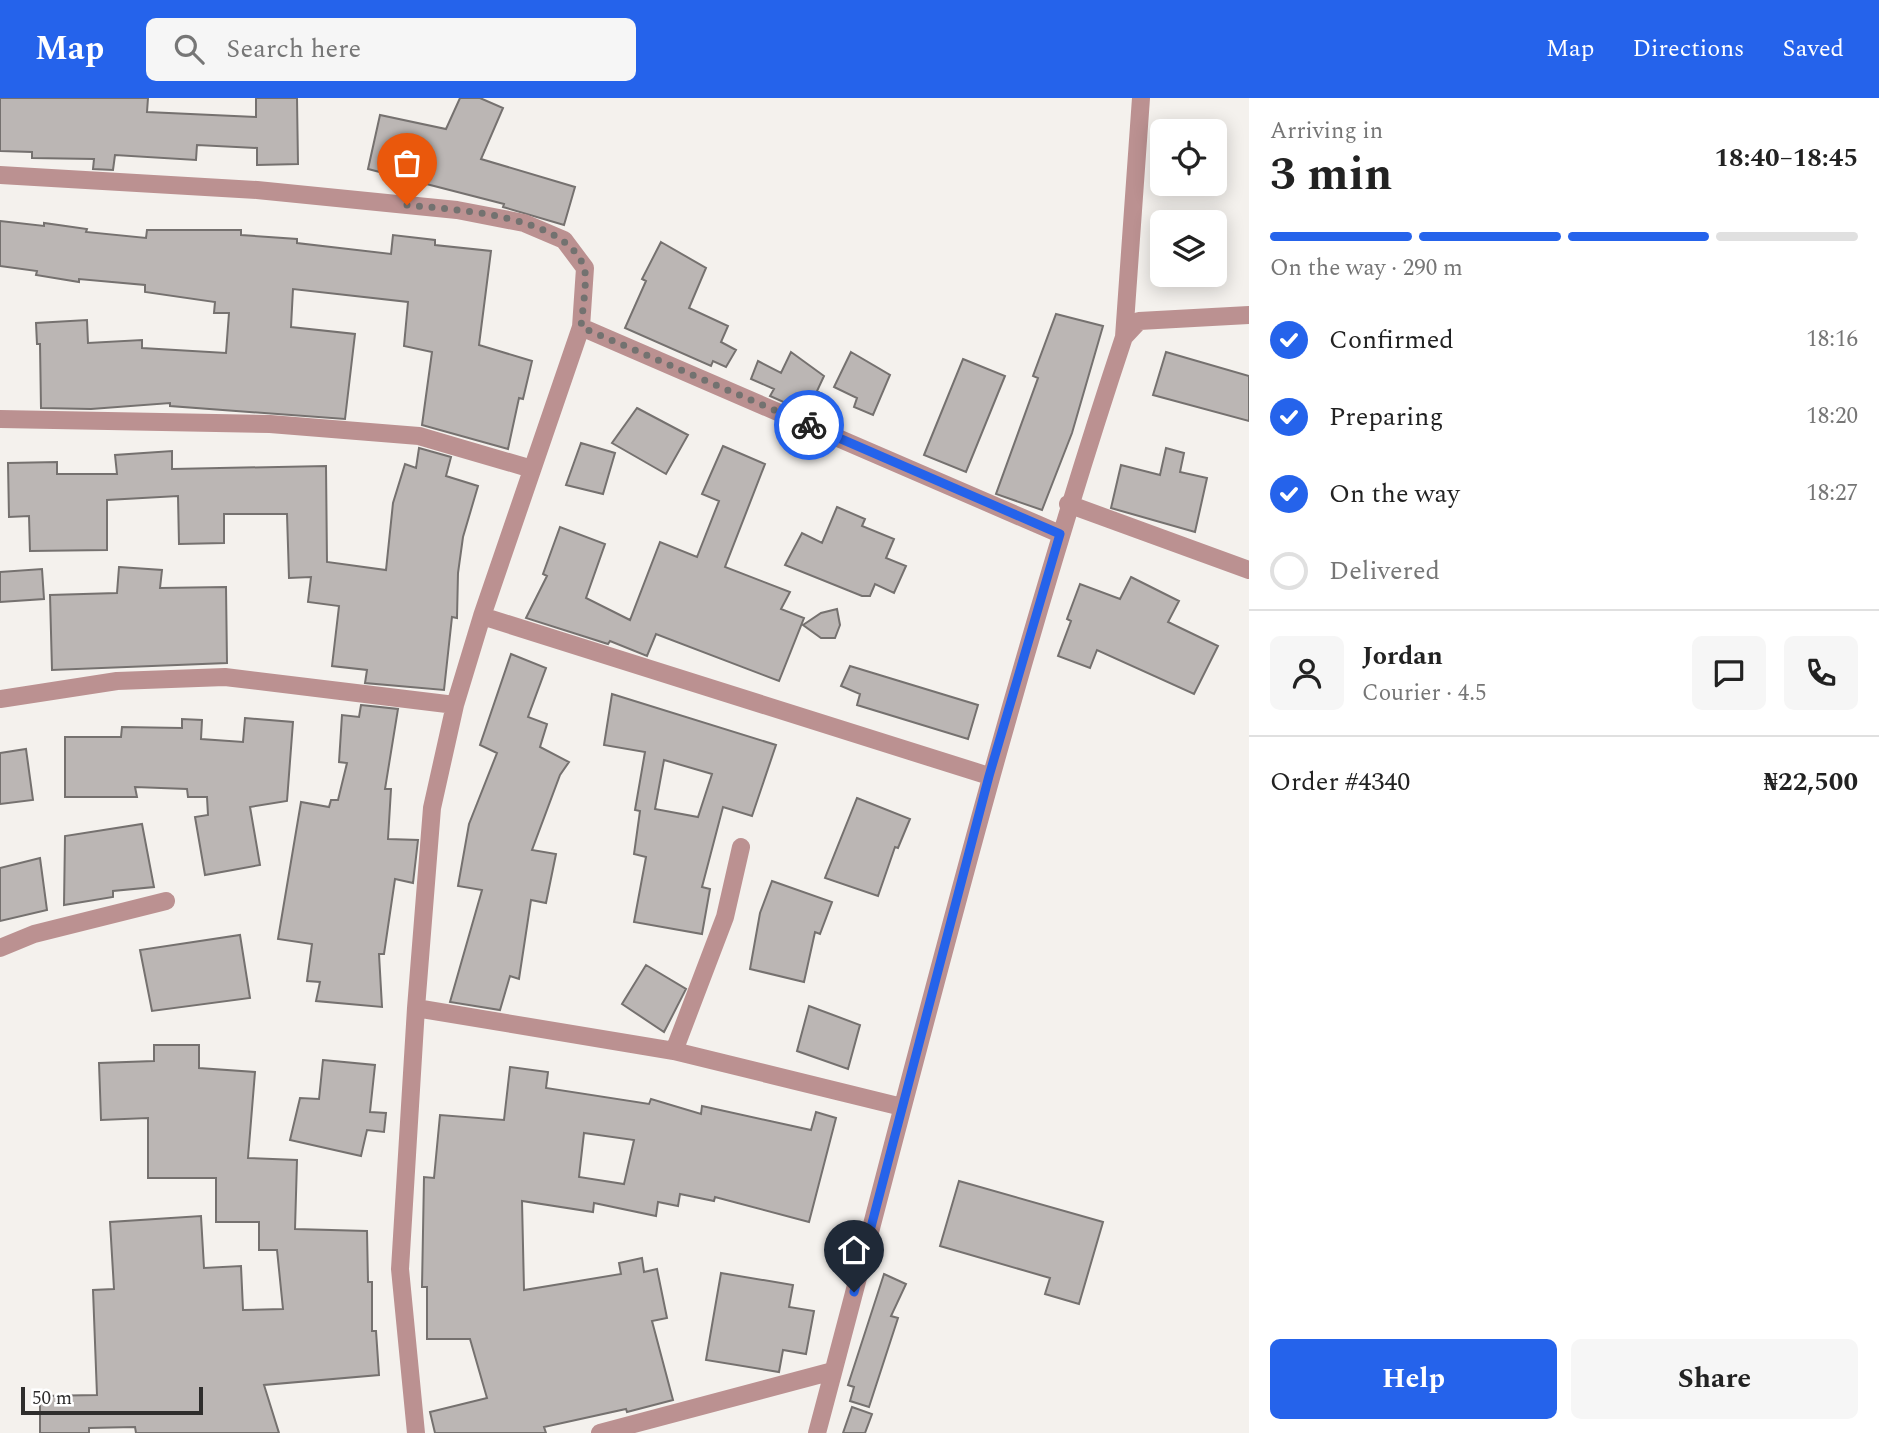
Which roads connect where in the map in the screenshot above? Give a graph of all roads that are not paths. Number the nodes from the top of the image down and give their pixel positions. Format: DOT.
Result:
graph roads {
  1 [pos="1141,98"];
  2 [pos="0,175"];
  3 [pos="1249,315"];
  4 [pos="581,327"];
  5 [pos="1124,337"];
  6 [pos="0,419"];
  7 [pos="532,469"];
  8 [pos="1068,504"];
  9 [pos="1060,534"];
  10 [pos="1249,570"];
  11 [pos="482,616"];
  12 [pos="0,699"];
  13 [pos="456,705"];
  14 [pos="989,776"];
  15 [pos="741,847"];
  16 [pos="166,901"];
  17 [pos="0,948"];
  18 [pos="416,1008"];
  19 [pos="674,1051"];
  20 [pos="902,1107"];
  21 [pos="834,1371"];
  22 [pos="416,1433"];
  23 [pos="600,1433"];
  24 [pos="817,1433"];
  1 -- 5 [label="street"];
  2 -- 4 [label="street"];
  3 -- 5 [label="street"];
  4 -- 7 [label="street"];
  4 -- 9 [label="street"];
  5 -- 8 [label="street"];
  6 -- 7 [label="street"];
  7 -- 11 [label="street"];
  8 -- 9 [label="street"];
  8 -- 10 [label="street"];
  9 -- 14 [label="street"];
  11 -- 13 [label="street"];
  11 -- 14 [label="street"];
  12 -- 13 [label="street"];
  13 -- 18 [label="street"];
  14 -- 20 [label="street"];
  15 -- 19 [label="street"];
  16 -- 17 [label="street"];
  18 -- 19 [label="street"];
  18 -- 22 [label="street"];
  19 -- 20 [label="street"];
  20 -- 21 [label="street"];
  21 -- 23 [label="street"];
  21 -- 24 [label="street"];
}
